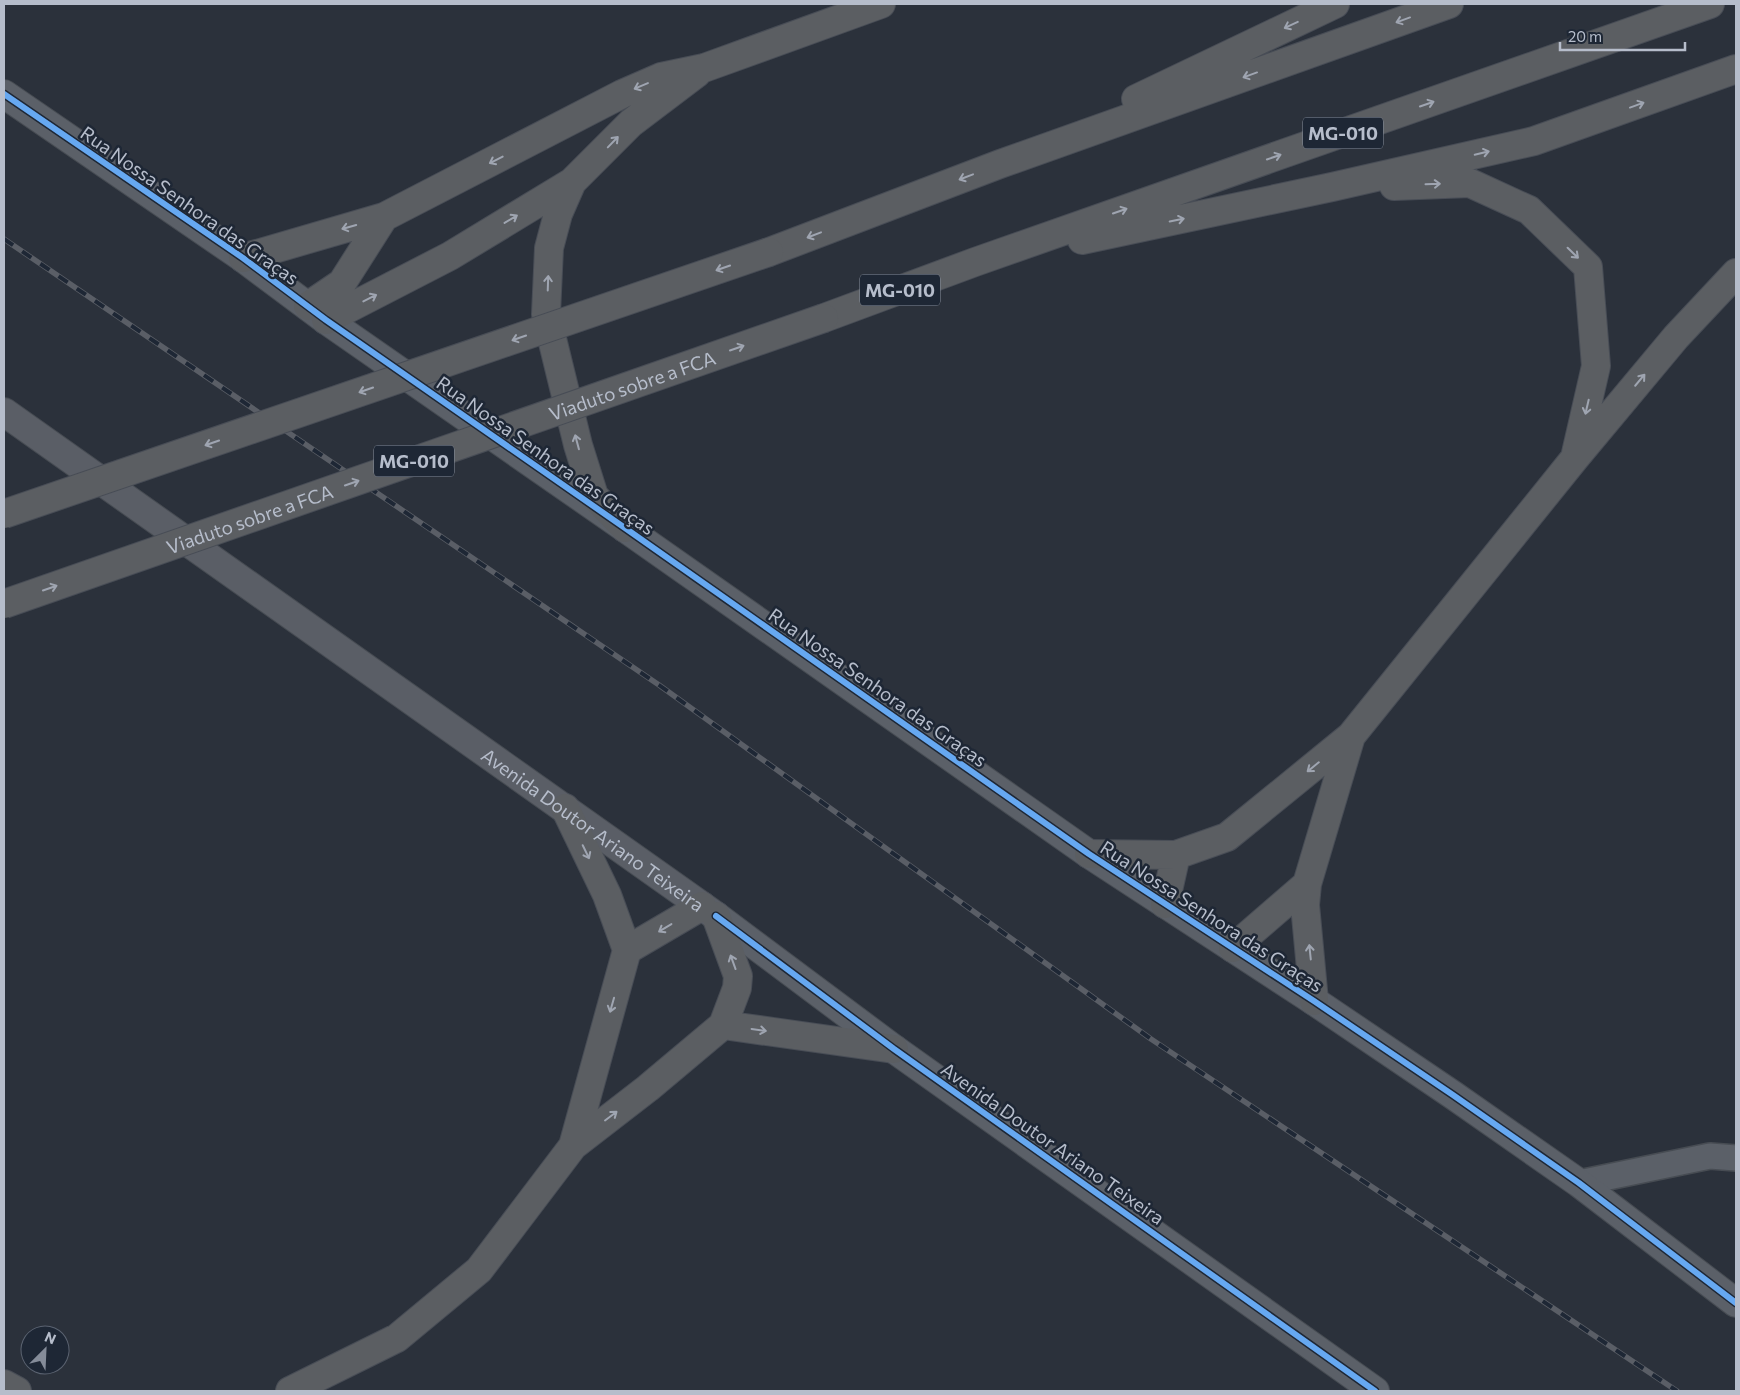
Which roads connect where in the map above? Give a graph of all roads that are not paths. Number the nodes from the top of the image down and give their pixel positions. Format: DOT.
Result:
graph roads {
  1 [pos="881,4"];
  2 [pos="1335,4"];
  3 [pos="1449,4"];
  4 [pos="1710,4"];
  5 [pos="704,68"];
  6 [pos="1736,70"];
  7 [pos="4,94"];
  8 [pos="1000,164"];
  9 [pos="572,182"];
  10 [pos="1332,187"];
  11 [pos="384,218"];
  12 [pos="243,258"];
  13 [pos="975,262"];
  14 [pos="1736,273"];
  15 [pos="317,313"];
  16 [pos="4,412"];
  17 [pos="1575,458"];
  18 [pos="4,514"];
  19 [pos="625,528"];
  20 [pos="4,604"];
  21 [pos="1351,736"];
  22 [pos="565,808"];
  23 [pos="1089,854"];
  24 [pos="1176,855"];
  25 [pos="1307,884"];
  26 [pos="1165,904"];
  27 [pos="709,911"];
  28 [pos="1233,948"];
  29 [pos="627,950"];
  30 [pos="1314,1001"];
  31 [pos="723,1025"];
  32 [pos="894,1049"];
  33 [pos="573,1146"];
  34 [pos="1736,1158"];
  35 [pos="1579,1183"];
  36 [pos="1736,1303"];
  37 [pos="4,1384"];
  38 [pos="17,1391"];
  39 [pos="290,1391"];
  40 [pos="1375,1391"];
  1 -- 5 [label="highway"];
  2 -- 8 [label="highway, one-way"];
  3 -- 8 [label="highway, one-way"];
  13 -- 4 [label="highway, MG-010, one-way"];
  9 -- 5 [label="highway, one-way"];
  5 -- 11 [label="highway, one-way"];
  10 -- 6 [label="highway, one-way"];
  7 -- 12 [label="street, Rua Nossa Senhora das Graças"];
  8 -- 18 [label="highway, one-way, bridge"];
  15 -- 9 [label="highway, one-way"];
  19 -- 9 [label="highway, one-way"];
  13 -- 10 [label="highway, one-way"];
  10 -- 17 [label="highway, one-way"];
  11 -- 12 [label="highway, one-way"];
  11 -- 15 [label="highway"];
  12 -- 15 [label="street, Rua Nossa Senhora das Graças"];
  20 -- 13 [label="highway, Viaduto sobre a FCA / MG-010, one-way, bridge"];
  17 -- 14 [label="highway, one-way"];
  15 -- 19 [label="street, Rua Nossa Senhora das Graças"];
  16 -- 22 [label="main road, Avenida Doutor Ariano Teixeira"];
  17 -- 21 [label="highway"];
  19 -- 23 [label="street, Rua Nossa Senhora das Graças"];
  21 -- 24 [label="highway, one-way"];
  21 -- 25 [label="highway"];
  22 -- 27 [label="main road, Avenida Doutor Ariano Teixeira"];
  22 -- 29 [label="highway, one-way"];
  23 -- 24 [label="highway"];
  23 -- 26 [label="street, Rua Nossa Senhora das Graças"];
  24 -- 26 [label="highway"];
  25 -- 28 [label="highway"];
  30 -- 25 [label="highway, one-way"];
  26 -- 28 [label="street, Rua Nossa Senhora das Graças"];
  27 -- 29 [label="highway, one-way"];
  31 -- 27 [label="highway, one-way"];
  27 -- 32 [label="street, Avenida Doutor Ariano Teixeira"];
  28 -- 30 [label="street, Rua Nossa Senhora das Graças"];
  29 -- 33 [label="highway, one-way"];
  30 -- 35 [label="street, Rua Nossa Senhora das Graças"];
  31 -- 32 [label="highway, one-way"];
  33 -- 31 [label="highway, one-way"];
  32 -- 40 [label="street, Avenida Doutor Ariano Teixeira"];
  33 -- 39 [label="highway"];
  34 -- 35 [label="lane"];
  35 -- 36 [label="street, Rua Nossa Senhora das Graças"];
  37 -- 38 [label="highway"];
}
